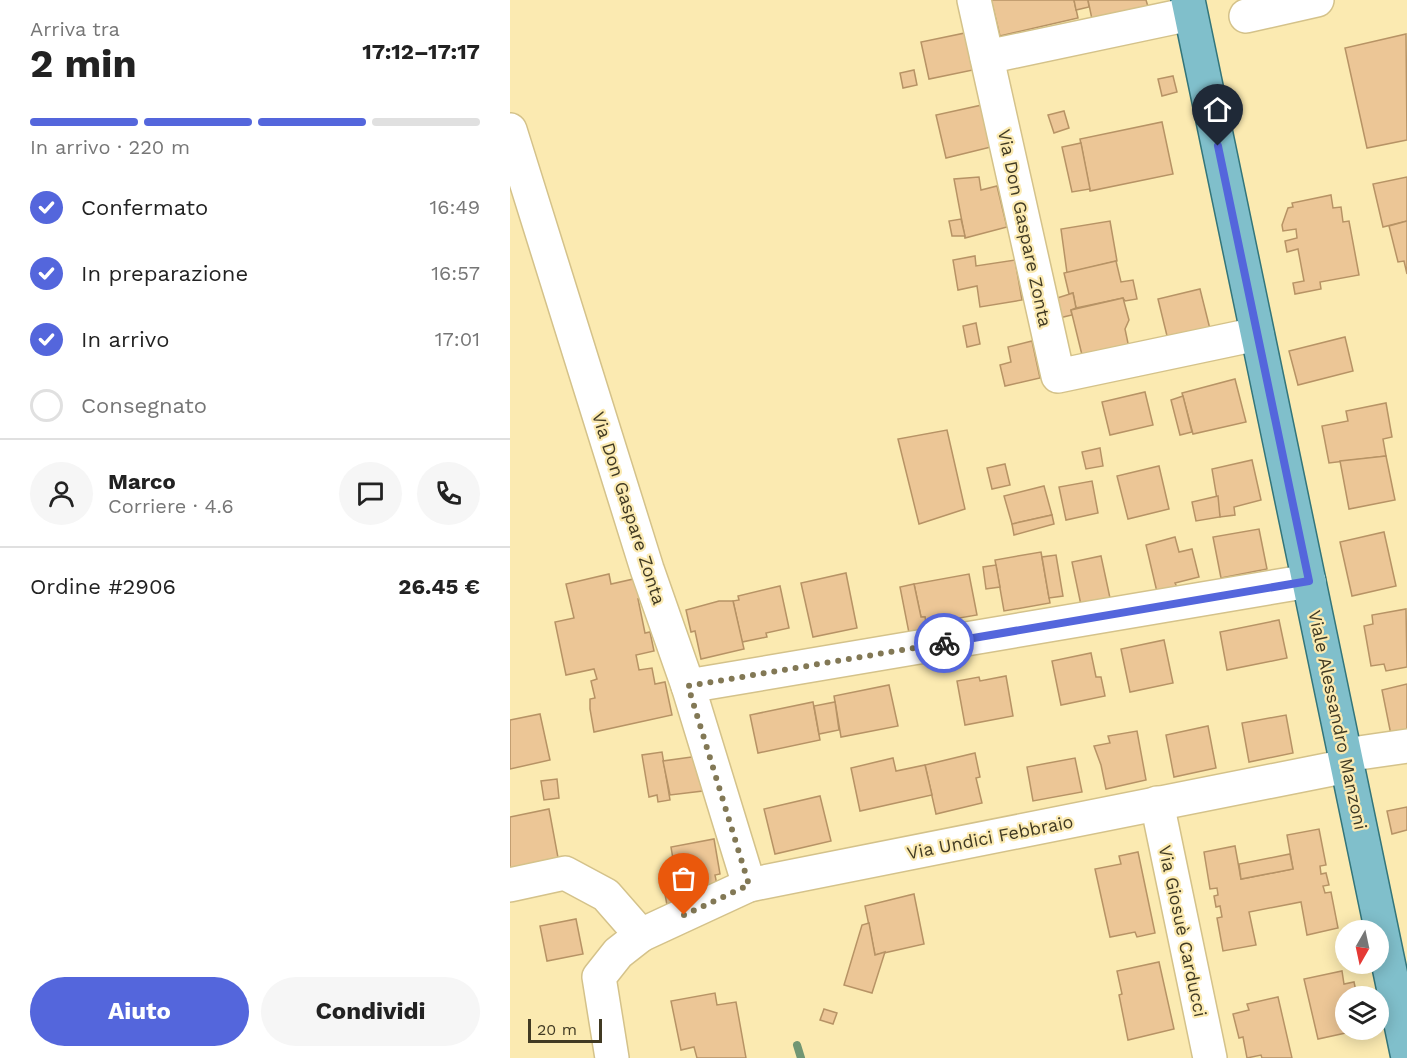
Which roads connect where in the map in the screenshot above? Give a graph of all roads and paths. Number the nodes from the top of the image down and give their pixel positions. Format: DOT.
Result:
graph roads {
  1 [pos="974,0"];
  2 [pos="1317,0"];
  3 [pos="1189,7"];
  4 [pos="1246,16"];
  5 [pos="987,57"];
  6 [pos="510,130"];
  7 [pos="1257,334"];
  8 [pos="1309,581"];
  9 [pos="688,686"];
  10 [pos="1407,746"];
  11 [pos="1346,761"];
  12 [pos="1157,803"];
  13 [pos="510,885"];
  14 [pos="749,885"];
  15 [pos="641,935"];
  16 [pos="1407,1053"];
  17 [pos="612,1058"];
  18 [pos="1210,1058"];
  1 -- 5 [label="street, Via Don Gaspare Zonta"];
  2 -- 4 [label="street"];
  3 -- 5 [label="street"];
  3 -- 7 [label="main road, Viale Alessandro Manzoni"];
  5 -- 7 [label="street, Via Don Gaspare Zonta"];
  6 -- 9 [label="street, Via Don Gaspare Zonta"];
  7 -- 8 [label="main road, Viale Alessandro Manzoni"];
  8 -- 9 [label="street"];
  8 -- 11 [label="main road, Viale Alessandro Manzoni"];
  9 -- 14 [label="street, Via Don Gaspare Zonta"];
  10 -- 11 [label="street, Via Undici Febbraio"];
  11 -- 12 [label="street, Via Undici Febbraio"];
  11 -- 16 [label="main road, Viale Alessandro Manzoni"];
  12 -- 14 [label="street, Via Undici Febbraio"];
  12 -- 18 [label="street, Via Giosuè Carducci"];
  13 -- 15 [label="street"];
  14 -- 15 [label="street, Via Undici Febbraio"];
  15 -- 17 [label="street, Via Undici Febbraio"];
}
